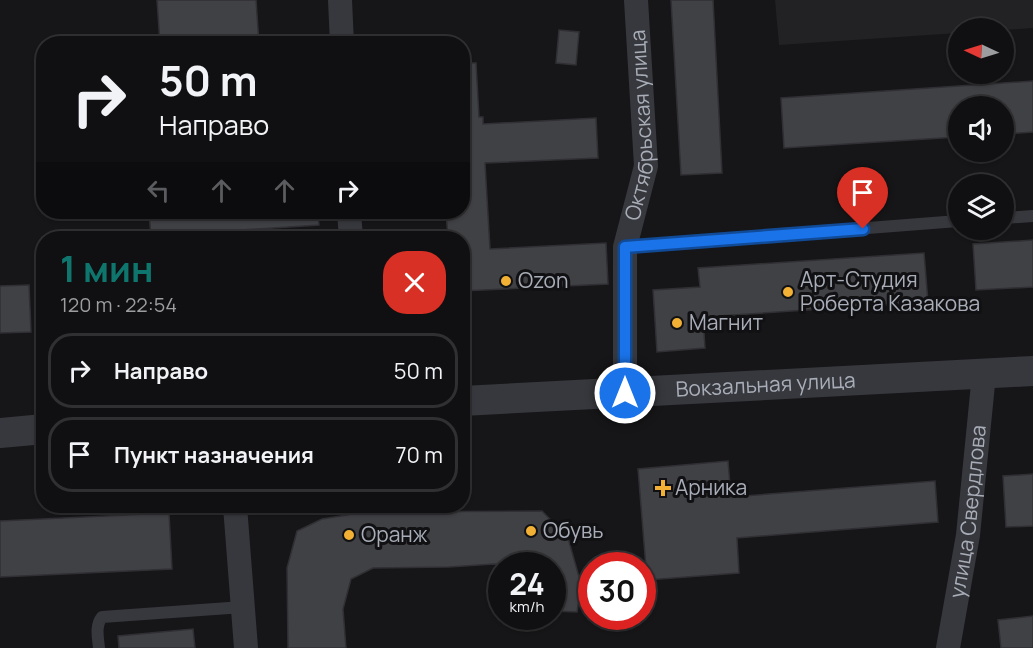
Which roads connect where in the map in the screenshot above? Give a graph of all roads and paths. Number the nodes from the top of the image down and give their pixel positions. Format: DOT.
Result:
graph roads {
  1 [pos="340,0"];
  2 [pos="636,0"];
  3 [pos="342,36"];
  4 [pos="1033,216"];
  5 [pos="1014,217"];
  6 [pos="948,222"];
  7 [pos="625,247"];
  8 [pos="1033,371"];
  9 [pos="984,374"];
  10 [pos="625,393"];
  11 [pos="470,401"];
  12 [pos="36,430"];
  13 [pos="0,433"];
  14 [pos="236,513"];
  15 [pos="243,607"];
  16 [pos="99,648"];
  17 [pos="246,648"];
  18 [pos="948,648"];
  1 -- 3 [label="street"];
  2 -- 7 [label="street, Октябрьская улица"];
  4 -- 5 [label="lane"];
  6 -- 7 [label="lane"];
  7 -- 10 [label="street, Октябрьская улица"];
  8 -- 9 [label="street, Вокзальная улица"];
  9 -- 10 [label="street, Вокзальная улица"];
  9 -- 18 [label="street, улица Свердлова"];
  10 -- 11 [label="street, Вокзальная улица"];
  12 -- 13 [label="street"];
  14 -- 15 [label="street"];
  15 -- 16 [label="lane"];
  15 -- 17 [label="street"];
}
